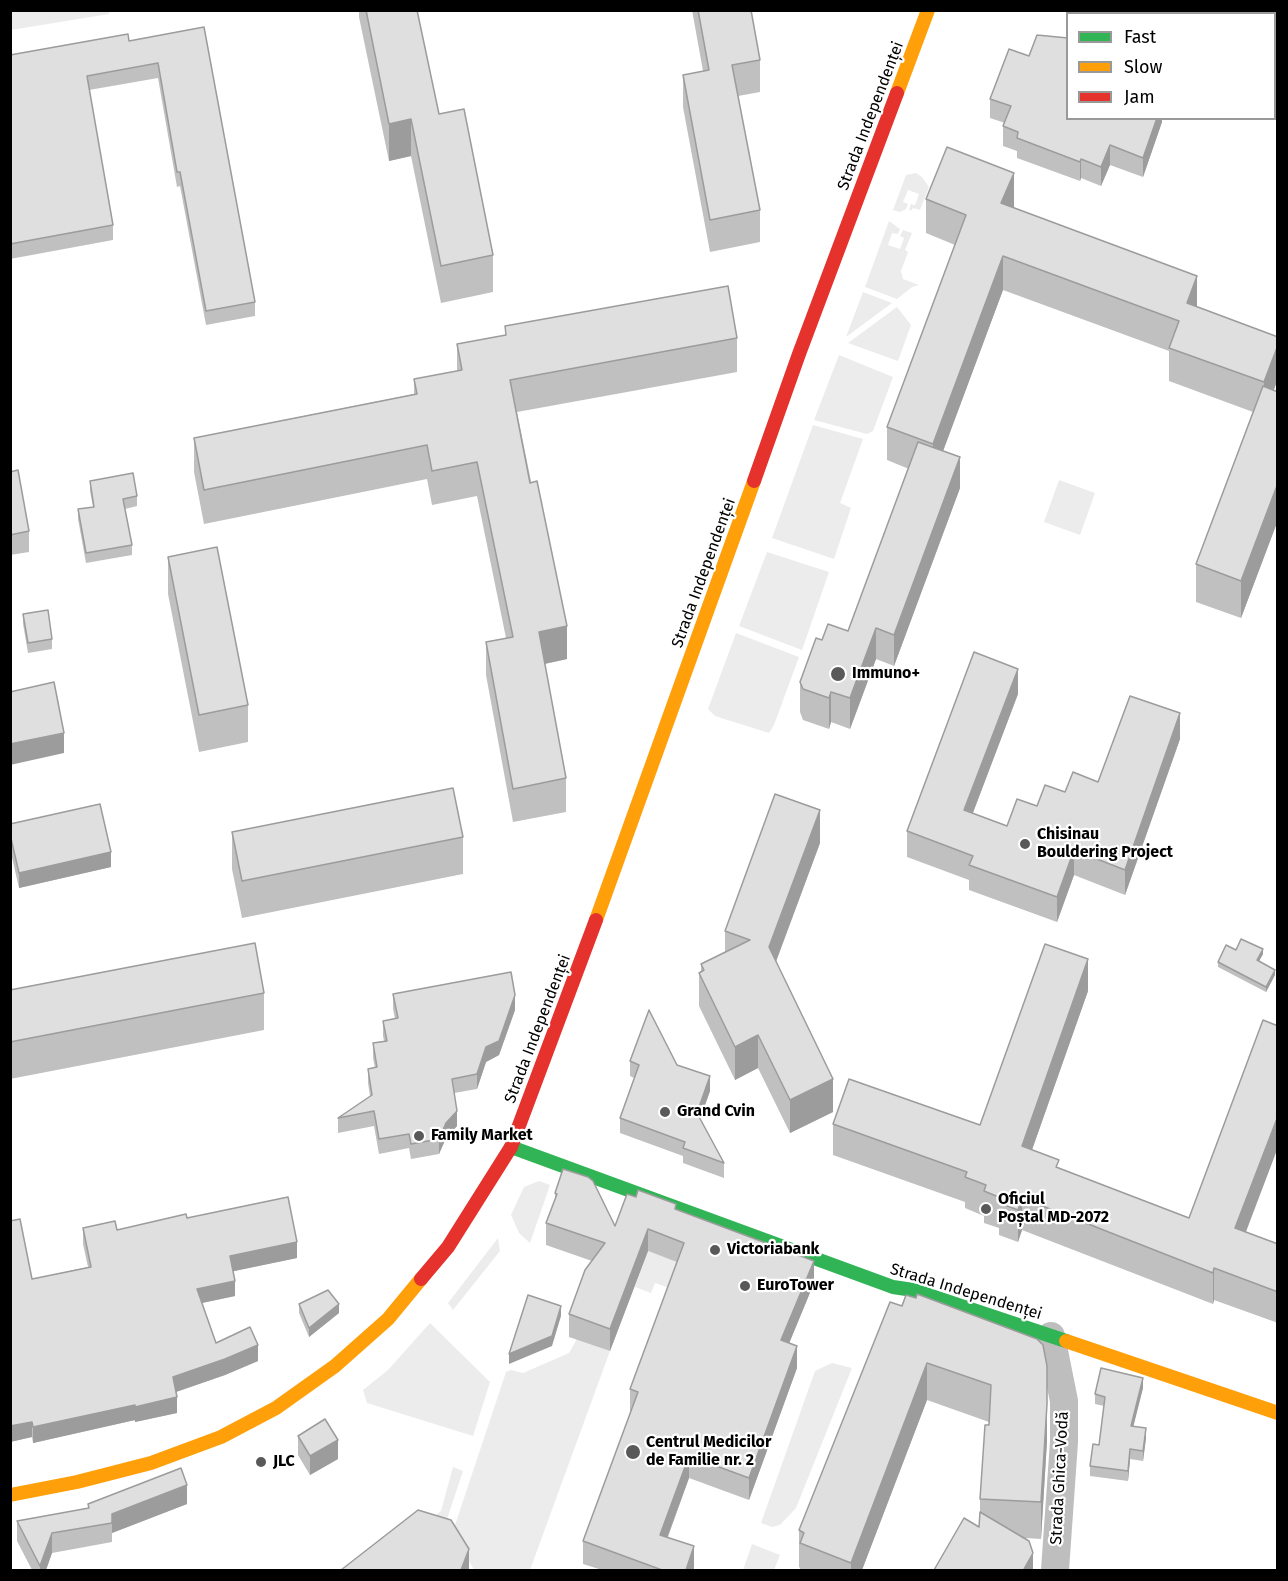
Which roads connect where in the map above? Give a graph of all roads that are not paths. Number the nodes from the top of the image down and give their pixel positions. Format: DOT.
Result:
graph roads {
  1 [pos="928,10"];
  2 [pos="511,1147"];
  3 [pos="1051,1336"];
  4 [pos="1278,1413"];
  5 [pos="10,1495"];
  6 [pos="1055,1570"];
  1 -- 2 [label="main road, Strada Independenței"];
  2 -- 3 [label="main road, Strada Independenței"];
  2 -- 5 [label="main road, Strada Independenței"];
  3 -- 4 [label="main road, Strada Independenței"];
  3 -- 6 [label="street, Strada Ghica-Vodă"];
}
